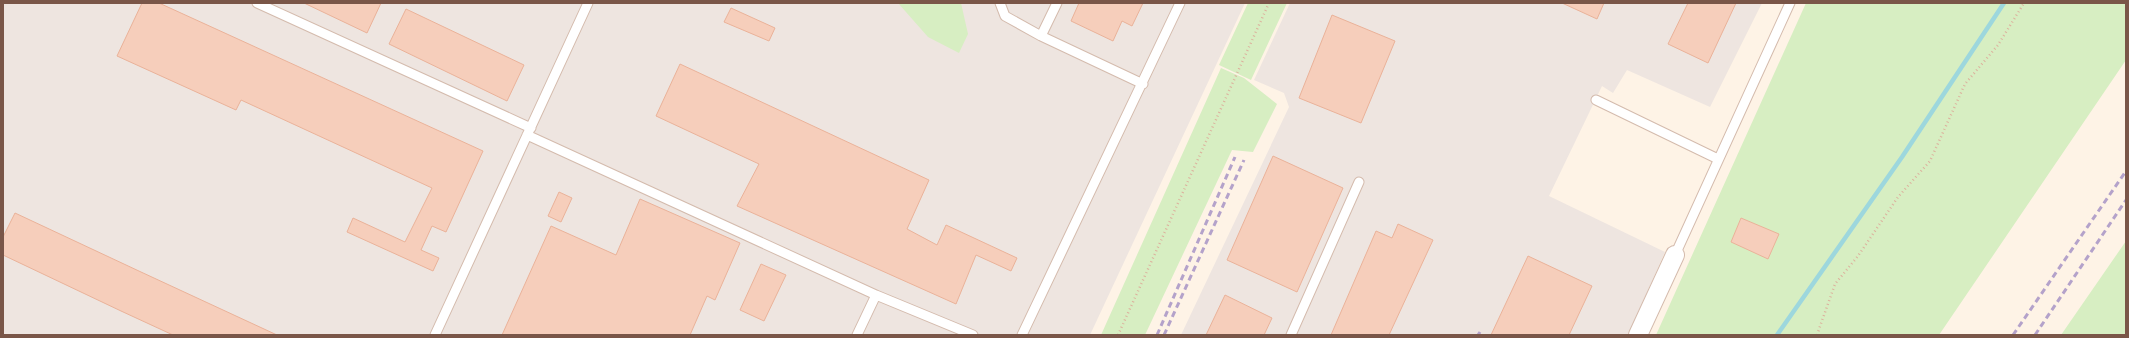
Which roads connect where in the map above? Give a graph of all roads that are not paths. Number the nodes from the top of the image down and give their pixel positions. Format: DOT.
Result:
graph roads {
  1 [pos="257,3"];
  2 [pos="588,3"];
  3 [pos="1000,3"];
  4 [pos="1057,3"];
  5 [pos="1180,3"];
  6 [pos="1790,3"];
  7 [pos="1041,36"];
  8 [pos="1143,84"];
  9 [pos="1596,100"];
  10 [pos="529,132"];
  11 [pos="1718,159"];
  12 [pos="1359,182"];
  13 [pos="1675,254"];
  14 [pos="876,294"];
  15 [pos="435,335"];
  16 [pos="857,335"];
  17 [pos="973,335"];
  18 [pos="1022,335"];
  19 [pos="1291,335"];
  20 [pos="1638,335"];
  1 -- 10 [label="lane"];
  2 -- 10 [label="lane"];
  3 -- 7 [label="lane"];
  4 -- 7 [label="lane"];
  5 -- 8 [label="lane"];
  6 -- 11 [label="lane"];
  7 -- 8 [label="lane"];
  8 -- 18 [label="lane"];
  9 -- 11 [label="lane"];
  10 -- 14 [label="lane"];
  10 -- 15 [label="lane"];
  11 -- 13 [label="lane"];
  12 -- 19 [label="lane"];
  13 -- 20 [label="street"];
  14 -- 16 [label="lane"];
  14 -- 17 [label="lane"];
}
